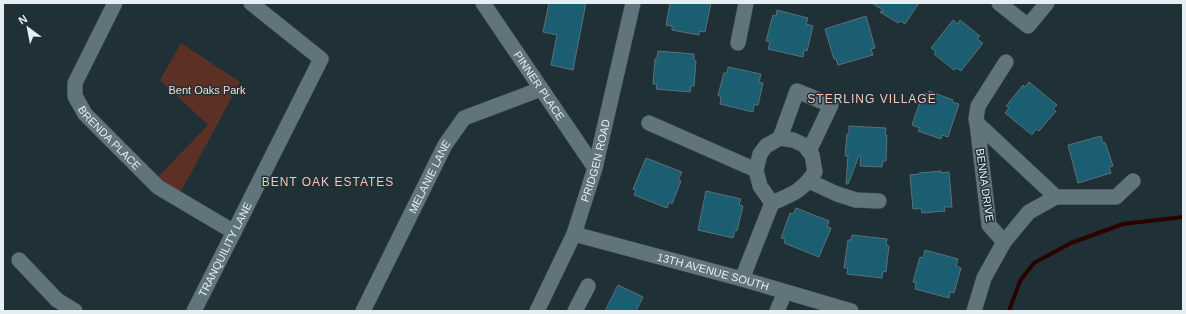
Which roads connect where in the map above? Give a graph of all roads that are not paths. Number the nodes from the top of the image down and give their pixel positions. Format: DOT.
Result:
graph roads {
  1 [pos="115,3"];
  2 [pos="251,3"];
  3 [pos="483,3"];
  4 [pos="633,3"];
  5 [pos="746,3"];
  6 [pos="999,3"];
  7 [pos="1047,3"];
  8 [pos="738,43"];
  9 [pos="1006,62"];
  10 [pos="542,89"];
  11 [pos="649,123"];
  12 [pos="977,124"];
  13 [pos="780,138"];
  14 [pos="809,151"];
  15 [pos="595,168"];
  16 [pos="756,170"];
  17 [pos="809,181"];
  18 [pos="1133,182"];
  19 [pos="1056,197"];
  20 [pos="878,201"];
  21 [pos="772,203"];
  22 [pos="234,232"];
  23 [pos="574,234"];
  24 [pos="1004,242"];
  25 [pos="19,260"];
  26 [pos="742,279"];
  27 [pos="588,286"];
  28 [pos="785,292"];
  29 [pos="75,311"];
  30 [pos="194,311"];
  31 [pos="363,311"];
  32 [pos="536,311"];
  33 [pos="576,311"];
  34 [pos="777,311"];
  35 [pos="852,311"];
  36 [pos="974,311"];
  1 -- 22 [label="street, BRENDA PLACE"];
  2 -- 22 [label="street, TRANQUILITY LANE"];
  3 -- 10 [label="street, PINNER PLACE"];
  4 -- 15 [label="street, PRIDGEN ROAD"];
  5 -- 8 [label="street"];
  6 -- 7 [label="street"];
  9 -- 12 [label="street, BENNA DRIVE"];
  10 -- 15 [label="street, PINNER PLACE"];
  10 -- 31 [label="street, MELANIE LANE"];
  11 -- 16 [label="street"];
  12 -- 19 [label="street, BENNA DRIVE"];
  12 -- 24 [label="street, BENNA DRIVE"];
  13 -- 14 [label="street"];
  13 -- 14 [label="street"];
  13 -- 16 [label="street"];
  14 -- 17 [label="street"];
  15 -- 23 [label="street, PRIDGEN ROAD"];
  16 -- 21 [label="street"];
  17 -- 20 [label="street"];
  17 -- 21 [label="street"];
  18 -- 19 [label="street"];
  19 -- 24 [label="street"];
  21 -- 26 [label="street"];
  22 -- 30 [label="street, TRANQUILITY LANE"];
  23 -- 26 [label="street, 13TH AVENUE SOUTH"];
  23 -- 32 [label="street, PRIDGEN ROAD"];
  24 -- 36 [label="street"];
  25 -- 29 [label="street"];
  26 -- 28 [label="street, 13TH AVENUE SOUTH"];
  27 -- 33 [label="street"];
  28 -- 34 [label="street"];
  28 -- 35 [label="street, 13TH AVENUE SOUTH"];
}
